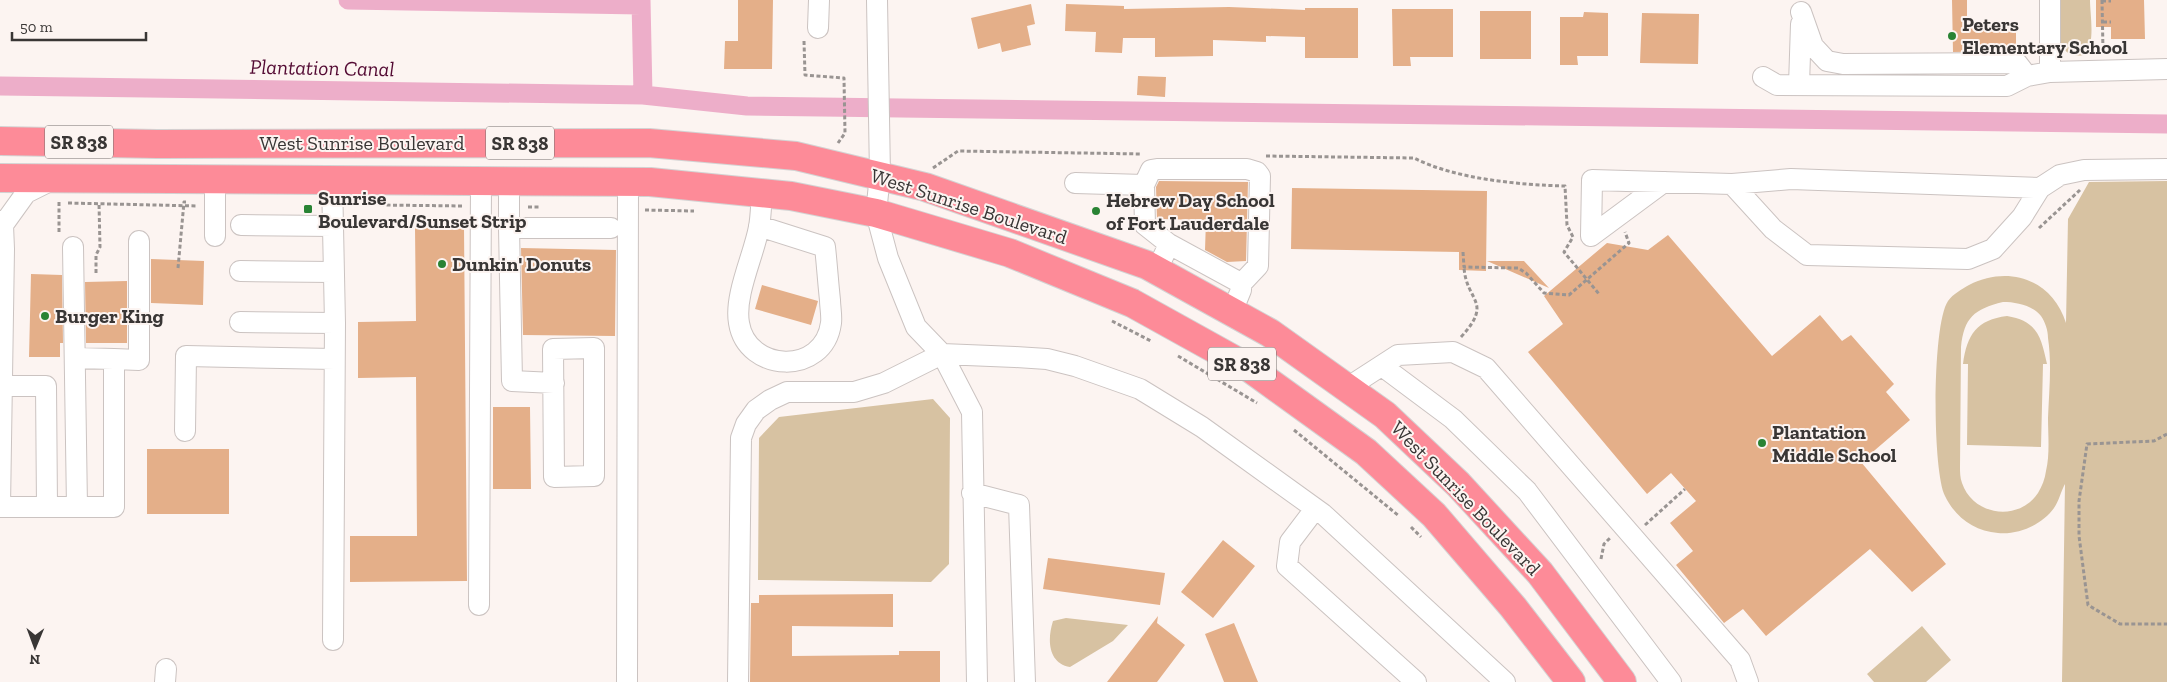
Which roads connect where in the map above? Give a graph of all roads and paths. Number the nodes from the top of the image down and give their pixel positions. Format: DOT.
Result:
graph roads {
  1 [pos="819,0"];
  2 [pos="877,0"];
  3 [pos="2050,0"];
  4 [pos="2102,0"];
  5 [pos="2111,1"];
  6 [pos="1801,6"];
  7 [pos="2103,22"];
  8 [pos="2111,22"];
  9 [pos="811,33"];
  10 [pos="2103,51"];
  11 [pos="2167,69"];
  12 [pos="2050,72"];
  13 [pos="2027,76"];
  14 [pos="1763,77"];
  15 [pos="1799,85"];
  16 [pos="0,141"];
  17 [pos="833,146"];
  18 [pos="1147,154"];
  19 [pos="1256,156"];
  20 [pos="2167,169"];
  21 [pos="931,170"];
  22 [pos="880,175"];
  23 [pos="0,178"];
  24 [pos="55,178"];
  25 [pos="215,179"];
  26 [pos="332,179"];
  27 [pos="481,181"];
  28 [pos="508,181"];
  29 [pos="628,182"];
  30 [pos="1664,182"];
  31 [pos="1075,183"];
  32 [pos="1732,184"];
  33 [pos="1144,185"];
  34 [pos="2040,188"];
  35 [pos="762,193"];
  36 [pos="20,202"];
  37 [pos="99,203"];
  38 [pos="214,207"];
  39 [pos="876,213"];
  40 [pos="2,223"];
  41 [pos="241,225"];
  42 [pos="333,226"];
  43 [pos="759,226"];
  44 [pos="509,228"];
  45 [pos="611,228"];
  46 [pos="215,236"];
  47 [pos="139,241"];
  48 [pos="1169,244"];
  49 [pos="73,248"];
  50 [pos="1463,252"];
  51 [pos="1464,267"];
  52 [pos="1157,270"];
  53 [pos="240,271"];
  54 [pos="332,272"];
  55 [pos="96,274"];
  56 [pos="1066,276"];
  57 [pos="1588,281"];
  58 [pos="1241,284"];
  59 [pos="1598,294"];
  60 [pos="1232,312"];
  61 [pos="1107,318"];
  62 [pos="240,322"];
  63 [pos="334,323"];
  64 [pos="1456,340"];
  65 [pos="1158,345"];
  66 [pos="942,354"];
  67 [pos="1175,354"];
  68 [pos="75,358"];
  69 [pos="114,359"];
  70 [pos="334,359"];
  71 [pos="1382,366"];
  72 [pos="554,383"];
  73 [pos="1,386"];
  74 [pos="1347,388"];
  75 [pos="1258,404"];
  76 [pos="1290,427"];
  77 [pos="185,431"];
  78 [pos="2167,434"];
  79 [pos="0,460"];
  80 [pos="972,493"];
  81 [pos="0,507"];
  82 [pos="47,507"];
  83 [pos="77,507"];
  84 [pos="1315,509"];
  85 [pos="1400,517"];
  86 [pos="1407,523"];
  87 [pos="1427,543"];
  88 [pos="479,605"];
  89 [pos="2167,624"];
  90 [pos="333,640"];
  91 [pos="627,682"];
  92 [pos="738,682"];
  93 [pos="977,682"];
  94 [pos="1025,682"];
  95 [pos="1416,682"];
  96 [pos="1506,682"];
  97 [pos="1571,682"];
  98 [pos="1622,682"];
  99 [pos="1671,682"];
  100 [pos="1748,682"];
  1 -- 9 [label="street"];
  2 -- 22 [label="street"];
  3 -- 12 [label="street"];
  4 -- 5 [label="path"];
  4 -- 7 [label="path"];
  6 -- 13 [label="street"];
  6 -- 15 [label="street"];
  7 -- 8 [label="path"];
  7 -- 10 [label="path"];
  9 -- 17 [label="path"];
  11 -- 12 [label="street"];
  12 -- 13 [label="street"];
  13 -- 15 [label="street"];
  14 -- 15 [label="street"];
  16 -- 22 [label="highway, West Sunrise Boulevard / SR 838"];
  18 -- 21 [label="path"];
  19 -- 57 [label="path"];
  20 -- 34 [label="street"];
  22 -- 39 [label="street"];
  22 -- 52 [label="highway, West Sunrise Boulevard / SR 838"];
  23 -- 24 [label="highway, West Sunrise Boulevard / SR 838"];
  24 -- 25 [label="highway, West Sunrise Boulevard / SR 838"];
  24 -- 36 [label="street"];
  25 -- 26 [label="highway, West Sunrise Boulevard / SR 838"];
  25 -- 38 [label="street"];
  26 -- 27 [label="highway, West Sunrise Boulevard / SR 838"];
  26 -- 42 [label="street"];
  27 -- 28 [label="highway, West Sunrise Boulevard / SR 838"];
  27 -- 88 [label="street"];
  28 -- 29 [label="highway, West Sunrise Boulevard / SR 838"];
  28 -- 44 [label="street"];
  29 -- 35 [label="highway, West Sunrise Boulevard / SR 838"];
  29 -- 91 [label="street"];
  30 -- 32 [label="street"];
  31 -- 33 [label="street"];
  32 -- 34 [label="street"];
  32 -- 34 [label="street"];
  33 -- 48 [label="street"];
  33 -- 58 [label="street"];
  35 -- 39 [label="highway, West Sunrise Boulevard / SR 838"];
  35 -- 43 [label="street"];
  36 -- 37 [label="path"];
  36 -- 40 [label="street"];
  37 -- 38 [label="path"];
  37 -- 55 [label="path"];
  38 -- 46 [label="street"];
  39 -- 56 [label="highway, West Sunrise Boulevard / SR 838"];
  39 -- 66 [label="street"];
  40 -- 73 [label="street"];
  41 -- 42 [label="street"];
  42 -- 54 [label="street"];
  43 -- 43 [label="street"];
  44 -- 45 [label="street"];
  44 -- 72 [label="street"];
  47 -- 69 [label="street"];
  48 -- 52 [label="street"];
  48 -- 58 [label="street"];
  49 -- 68 [label="street"];
  50 -- 51 [label="path"];
  51 -- 57 [label="path"];
  51 -- 64 [label="path"];
  52 -- 60 [label="highway, West Sunrise Boulevard / SR 838"];
  53 -- 54 [label="street"];
  54 -- 63 [label="street"];
  56 -- 60 [label="highway"];
  56 -- 97 [label="highway, West Sunrise Boulevard / SR 838"];
  57 -- 59 [label="path"];
  58 -- 60 [label="street"];
  60 -- 74 [label="highway, West Sunrise Boulevard / SR 838"];
  61 -- 65 [label="path"];
  62 -- 63 [label="street"];
  63 -- 70 [label="street"];
  66 -- 80 [label="street"];
  66 -- 84 [label="street"];
  66 -- 92 [label="street"];
  67 -- 75 [label="path"];
  68 -- 69 [label="street"];
  68 -- 83 [label="street"];
  69 -- 83 [label="street"];
  70 -- 77 [label="street"];
  70 -- 90 [label="street"];
  71 -- 74 [label="street"];
  71 -- 99 [label="street"];
  71 -- 100 [label="street"];
  72 -- 72 [label="street"];
  73 -- 79 [label="street"];
  73 -- 82 [label="street"];
  74 -- 98 [label="highway, West Sunrise Boulevard / SR 838"];
  76 -- 85 [label="path"];
  78 -- 89 [label="path"];
  79 -- 81 [label="street"];
  80 -- 93 [label="street"];
  80 -- 94 [label="street"];
  81 -- 82 [label="street"];
  82 -- 83 [label="street"];
  84 -- 95 [label="street"];
  84 -- 96 [label="street"];
  86 -- 87 [label="path"];
}
